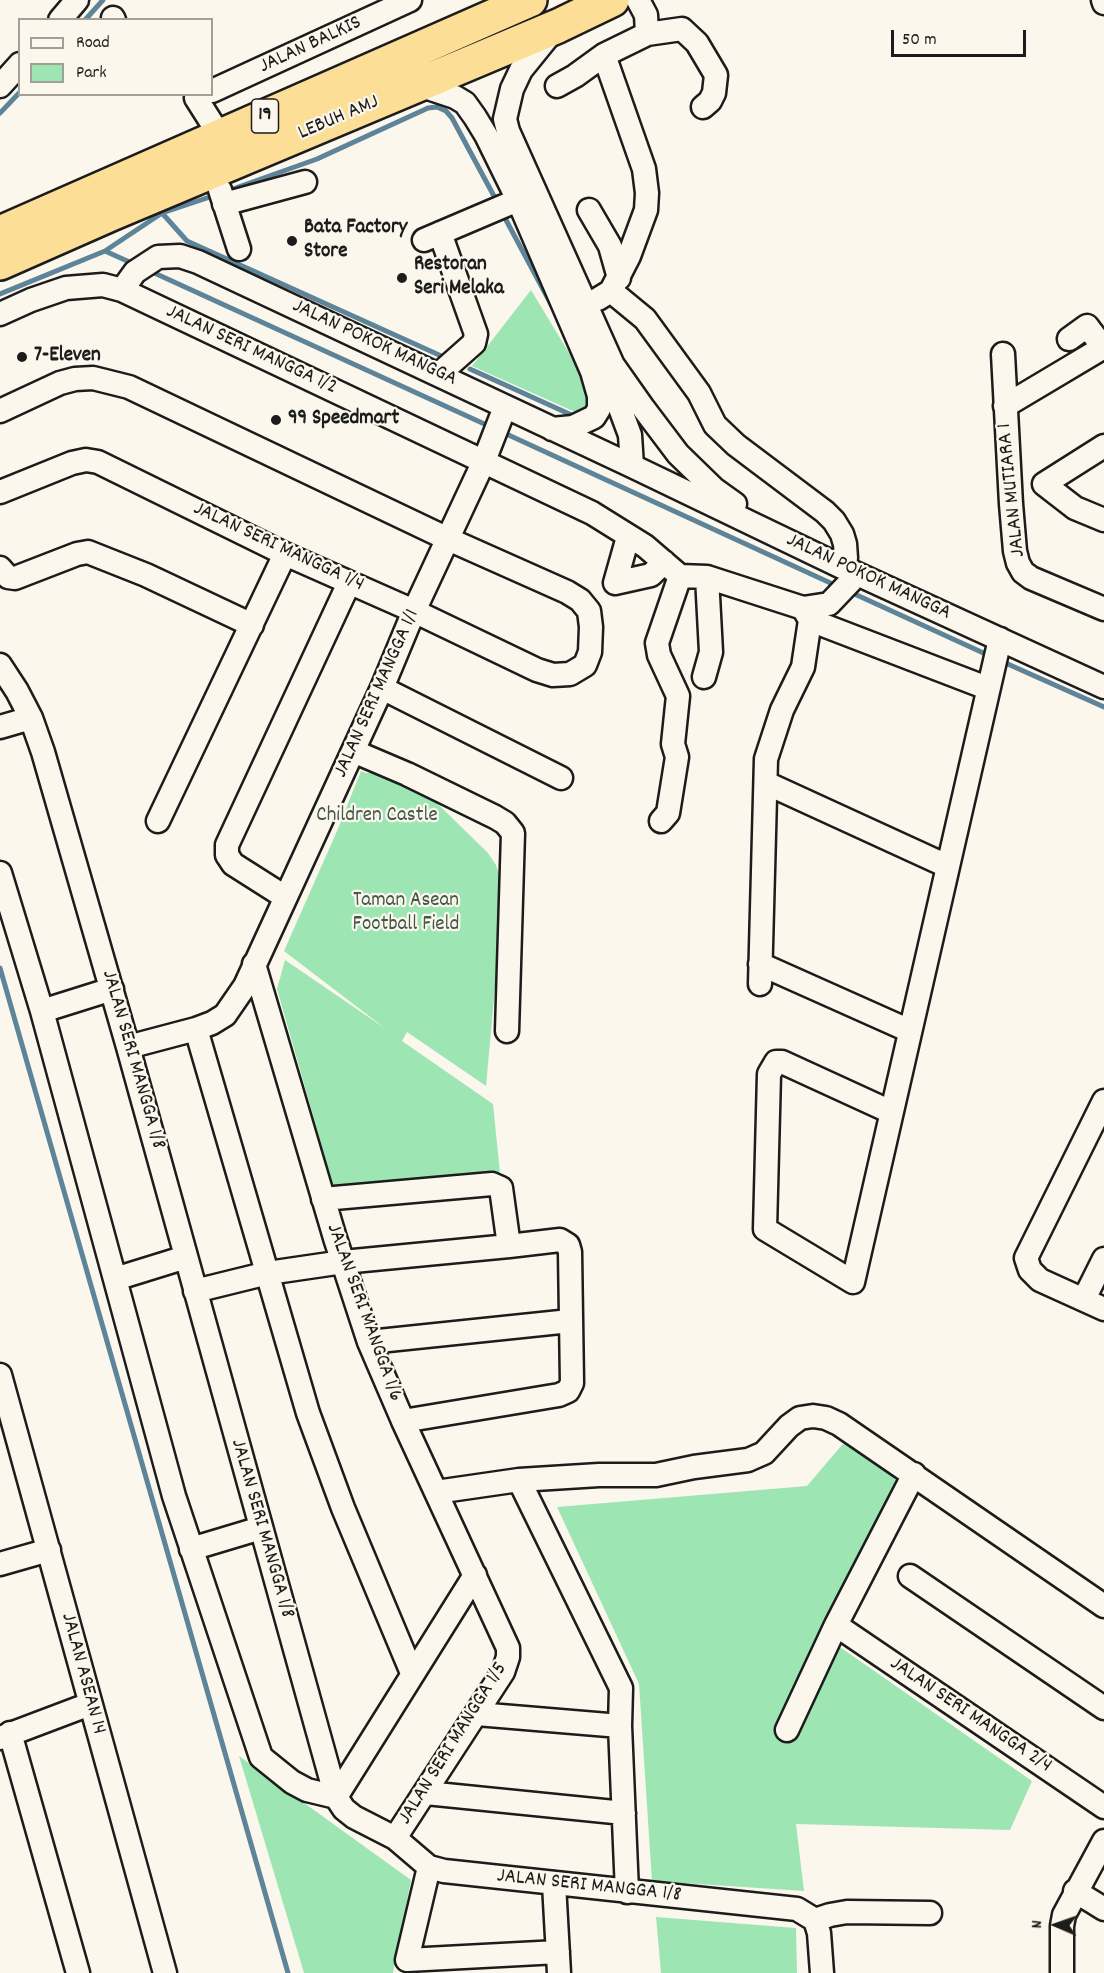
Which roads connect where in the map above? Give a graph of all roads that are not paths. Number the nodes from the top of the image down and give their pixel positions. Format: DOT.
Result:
graph roads {
  1 [pos="76,0"];
  2 [pos="410,0"];
  3 [pos="530,0"];
  4 [pos="612,0"];
  5 [pos="638,0"];
  6 [pos="62,18"];
  7 [pos="558,26"];
  8 [pos="647,34"];
  9 [pos="603,55"];
  10 [pos="18,66"];
  11 [pos="0,86"];
  12 [pos="557,86"];
  13 [pos="410,89"];
  14 [pos="213,90"];
  15 [pos="201,96"];
  16 [pos="703,108"];
  17 [pos="220,136"];
  18 [pos="215,171"];
  19 [pos="305,182"];
  20 [pos="518,200"];
  21 [pos="224,204"];
  22 [pos="589,210"];
  23 [pos="0,233"];
  24 [pos="239,249"];
  25 [pos="0,263"];
  26 [pos="128,281"];
  27 [pos="615,285"];
  28 [pos="587,307"];
  29 [pos="0,314"];
  30 [pos="1069,339"];
  31 [pos="1104,347"];
  32 [pos="1003,354"];
  33 [pos="603,369"];
  34 [pos="440,374"];
  35 [pos="1005,406"];
  36 [pos="0,411"];
  37 [pos="503,414"];
  38 [pos="552,429"];
  39 [pos="1104,446"];
  40 [pos="488,451"];
  41 [pos="632,466"];
  42 [pos="1044,484"];
  43 [pos="0,492"];
  44 [pos="1011,504"];
  45 [pos="1104,520"];
  46 [pos="779,536"];
  47 [pos="628,537"];
  48 [pos="448,538"];
  49 [pos="285,554"];
  50 [pos="0,568"];
  51 [pos="672,569"];
  52 [pos="707,577"];
  53 [pos="846,579"];
  54 [pos="349,583"];
  55 [pos="1104,609"];
  56 [pos="414,611"];
  57 [pos="806,614"];
  58 [pos="252,625"];
  59 [pos="996,653"];
  60 [pos="0,665"];
  61 [pos="704,677"];
  62 [pos="1101,678"];
  63 [pos="382,688"];
  64 [pos="987,688"];
  65 [pos="31,718"];
  66 [pos="0,727"];
  67 [pos="353,751"];
  68 [pos="561,778"];
  69 [pos="766,783"];
  70 [pos="158,821"];
  71 [pos="661,821"];
  72 [pos="947,866"];
  73 [pos="0,873"];
  74 [pos="285,897"];
  75 [pos="254,964"];
  76 [pos="112,989"];
  77 [pos="42,1011"];
  78 [pos="196,1029"];
  79 [pos="507,1030"];
  80 [pos="910,1031"];
  81 [pos="129,1047"];
  82 [pos="1104,1101"];
  83 [pos="891,1112"];
  84 [pos="323,1199"];
  85 [pos="509,1246"];
  86 [pos="186,1257"];
  87 [pos="1104,1260"];
  88 [pos="343,1262"];
  89 [pos="268,1273"];
  90 [pos="115,1279"];
  91 [pos="195,1291"];
  92 [pos="1094,1304"];
  93 [pos="570,1321"];
  94 [pos="369,1342"];
  95 [pos="0,1375"];
  96 [pos="403,1421"];
  97 [pos="914,1474"];
  98 [pos="519,1480"];
  99 [pos="436,1492"];
  100 [pos="261,1528"];
  101 [pos="191,1549"];
  102 [pos="49,1550"];
  103 [pos="0,1564"];
  104 [pos="475,1575"];
  105 [pos="910,1576"];
  106 [pos="1104,1606"];
  107 [pos="837,1625"];
  108 [pos="508,1648"];
  109 [pos="412,1673"];
  110 [pos="90,1704"];
  111 [pos="1104,1708"];
  112 [pos="477,1714"];
  113 [pos="620,1725"];
  114 [pos="787,1730"];
  115 [pos="5,1736"];
  116 [pos="426,1793"];
  117 [pos="336,1797"];
  118 [pos="1102,1802"];
  119 [pos="624,1813"];
  120 [pos="395,1838"];
  121 [pos="1104,1841"];
  122 [pos="429,1867"];
  123 [pos="554,1884"];
  124 [pos="1075,1891"];
  125 [pos="627,1892"];
  126 [pos="1104,1909"];
  127 [pos="930,1913"];
  128 [pos="815,1920"];
  129 [pos="558,1963"];
  130 [pos="78,1973"];
  131 [pos="165,1973"];
  132 [pos="822,1973"];
  133 [pos="1062,1973"];
  1 -- 6 [label="street"];
  2 -- 14 [label="street, JALAN BALKIS"];
  3 -- 17 [label="highway, LEBUH AMJ / 19"];
  4 -- 7 [label="highway, LEBUH AMJ / 19"];
  5 -- 8 [label="street"];
  7 -- 13 [label="highway, LEBUH AMJ / 19"];
  7 -- 28 [label="street"];
  8 -- 9 [label="street"];
  8 -- 16 [label="street"];
  9 -- 12 [label="street"];
  9 -- 27 [label="street"];
  10 -- 11 [label="street"];
  13 -- 18 [label="highway, LEBUH AMJ / 19"];
  13 -- 20 [label="street"];
  15 -- 17 [label="street, JALAN BALKIS"];
  17 -- 23 [label="highway, LEBUH AMJ / 19"];
  18 -- 21 [label="street"];
  18 -- 25 [label="highway, LEBUH AMJ / 19"];
  19 -- 21 [label="street"];
  20 -- 33 [label="street"];
  20 -- 34 [label="street"];
  21 -- 24 [label="street"];
  22 -- 27 [label="street"];
  26 -- 29 [label="street, JALAN SERI MANGGA 1/2"];
  26 -- 34 [label="street, JALAN POKOK MANGGA"];
  26 -- 40 [label="street, JALAN SERI MANGGA 1/2"];
  27 -- 28 [label="street"];
  27 -- 53 [label="street"];
  28 -- 33 [label="street"];
  30 -- 31 [label="street"];
  31 -- 35 [label="street"];
  32 -- 35 [label="street, JALAN MUTIARA 1"];
  33 -- 38 [label="street"];
  33 -- 41 [label="street"];
  33 -- 46 [label="street"];
  34 -- 37 [label="street, JALAN POKOK MANGGA"];
  35 -- 44 [label="street, JALAN MUTIARA 1"];
  36 -- 48 [label="street"];
  37 -- 38 [label="street, JALAN POKOK MANGGA"];
  37 -- 40 [label="street, JALAN SERI MANGGA 1/1"];
  38 -- 41 [label="street, JALAN POKOK MANGGA"];
  39 -- 42 [label="street"];
  40 -- 47 [label="street, JALAN SERI MANGGA 1/2"];
  40 -- 48 [label="street, JALAN SERI MANGGA 1/1"];
  41 -- 46 [label="street, JALAN POKOK MANGGA"];
  42 -- 44 [label="street"];
  42 -- 45 [label="street"];
  43 -- 49 [label="street, JALAN SERI MANGGA 1/4"];
  44 -- 55 [label="street, JALAN MUTIARA 1"];
  46 -- 53 [label="street, JALAN POKOK MANGGA"];
  47 -- 51 [label="street, JALAN SERI MANGGA 1/2"];
  47 -- 51 [label="street"];
  48 -- 56 [label="street, JALAN SERI MANGGA 1/1"];
  48 -- 56 [label="street, JALAN SERI MANGGA 1/4"];
  49 -- 54 [label="street, JALAN SERI MANGGA 1/4"];
  49 -- 58 [label="street"];
  50 -- 58 [label="street"];
  51 -- 52 [label="street"];
  51 -- 71 [label="street"];
  52 -- 57 [label="street"];
  52 -- 61 [label="street"];
  53 -- 57 [label="street"];
  53 -- 59 [label="street, JALAN POKOK MANGGA"];
  54 -- 56 [label="street, JALAN SERI MANGGA 1/4"];
  54 -- 74 [label="street"];
  56 -- 63 [label="street, JALAN SERI MANGGA 1/1"];
  57 -- 64 [label="street"];
  57 -- 69 [label="street"];
  58 -- 70 [label="street"];
  59 -- 62 [label="street, JALAN POKOK MANGGA"];
  59 -- 64 [label="street"];
  60 -- 65 [label="street, JALAN SERI MANGGA 1/8"];
  63 -- 67 [label="street, JALAN SERI MANGGA 1/1"];
  63 -- 68 [label="street"];
  64 -- 72 [label="street"];
  65 -- 66 [label="street"];
  65 -- 76 [label="street, JALAN SERI MANGGA 1/8"];
  67 -- 74 [label="street, JALAN SERI MANGGA 1/1"];
  67 -- 79 [label="street"];
  69 -- 72 [label="street"];
  69 -- 80 [label="street"];
  72 -- 80 [label="street"];
  73 -- 77 [label="street"];
  74 -- 75 [label="street, JALAN SERI MANGGA 1/1"];
  75 -- 78 [label="street, JALAN SERI MANGGA 1/1"];
  75 -- 84 [label="street, JALAN SERI MANGGA 1/6"];
  76 -- 77 [label="street"];
  76 -- 81 [label="street, JALAN SERI MANGGA 1/8"];
  77 -- 90 [label="street"];
  78 -- 81 [label="street, JALAN SERI MANGGA 1/1"];
  78 -- 89 [label="street"];
  80 -- 83 [label="street"];
  81 -- 86 [label="street, JALAN SERI MANGGA 1/8"];
  82 -- 92 [label="street"];
  83 -- 83 [label="street"];
  84 -- 85 [label="street"];
  84 -- 88 [label="street, JALAN SERI MANGGA 1/6"];
  85 -- 88 [label="street"];
  85 -- 93 [label="street"];
  86 -- 90 [label="street"];
  86 -- 91 [label="street, JALAN SERI MANGGA 1/8"];
  87 -- 92 [label="street"];
  88 -- 89 [label="street"];
  88 -- 94 [label="street, JALAN SERI MANGGA 1/6"];
  89 -- 91 [label="street"];
  89 -- 109 [label="street"];
  90 -- 101 [label="street"];
  91 -- 100 [label="street, JALAN SERI MANGGA 1/8"];
  93 -- 94 [label="street"];
  93 -- 96 [label="street"];
  94 -- 96 [label="street, JALAN SERI MANGGA 1/6"];
  95 -- 102 [label="street, JALAN ASEAN 14"];
  96 -- 99 [label="street, JALAN SERI MANGGA 1/6"];
  97 -- 98 [label="street"];
  97 -- 106 [label="street"];
  97 -- 107 [label="street"];
  98 -- 99 [label="street"];
  98 -- 113 [label="street"];
  99 -- 104 [label="street, JALAN SERI MANGGA 1/6"];
  100 -- 101 [label="street"];
  100 -- 117 [label="street, JALAN SERI MANGGA 1/8"];
  101 -- 117 [label="street"];
  102 -- 103 [label="street"];
  102 -- 110 [label="street, JALAN ASEAN 14"];
  104 -- 108 [label="street, JALAN SERI MANGGA 1/6"];
  104 -- 109 [label="street"];
  105 -- 111 [label="street"];
  107 -- 114 [label="street"];
  107 -- 118 [label="street, JALAN SERI MANGGA 2/4"];
  108 -- 112 [label="street, JALAN SERI MANGGA 1/5"];
  109 -- 117 [label="street"];
  110 -- 115 [label="street"];
  110 -- 131 [label="street, JALAN ASEAN 14"];
  112 -- 113 [label="street"];
  112 -- 116 [label="street, JALAN SERI MANGGA 1/5"];
  113 -- 119 [label="street"];
  115 -- 130 [label="street"];
  116 -- 119 [label="street"];
  116 -- 120 [label="street, JALAN SERI MANGGA 1/5"];
  117 -- 120 [label="street, JALAN SERI MANGGA 1/8"];
  119 -- 125 [label="street"];
  120 -- 122 [label="street, JALAN SERI MANGGA 1/8"];
  121 -- 124 [label="street"];
  122 -- 123 [label="street, JALAN SERI MANGGA 1/8"];
  122 -- 129 [label="street"];
  123 -- 125 [label="street, JALAN SERI MANGGA 1/8"];
  123 -- 129 [label="street"];
  124 -- 126 [label="street"];
  124 -- 133 [label="street"];
  125 -- 128 [label="street, JALAN SERI MANGGA 1/8"];
  127 -- 128 [label="street"];
  128 -- 132 [label="street"];
}
